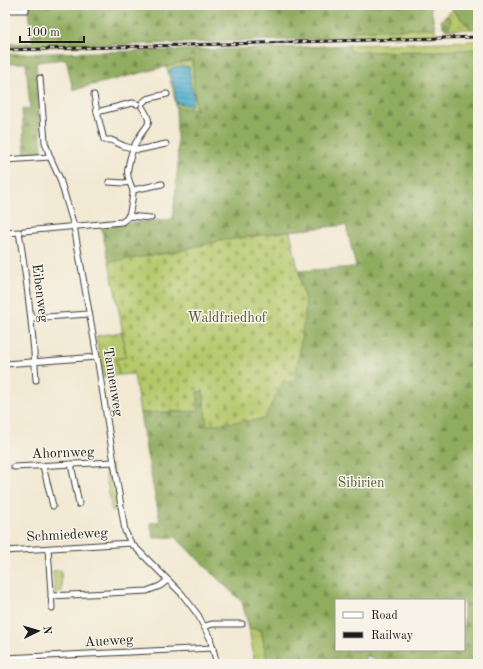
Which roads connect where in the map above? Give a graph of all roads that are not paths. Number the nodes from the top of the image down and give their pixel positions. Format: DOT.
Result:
graph roads {
  1 [pos="26,7"];
  2 [pos="5,10"];
  3 [pos="40,78"];
  4 [pos="167,94"];
  5 [pos="94,95"];
  6 [pos="140,105"];
  7 [pos="97,112"];
  8 [pos="166,144"];
  9 [pos="132,149"];
  10 [pos="50,157"];
  11 [pos="5,160"];
  12 [pos="109,182"];
  13 [pos="129,182"];
  14 [pos="162,184"];
  15 [pos="133,190"];
  16 [pos="128,216"];
  17 [pos="151,218"];
  18 [pos="74,226"];
  19 [pos="21,231"];
  20 [pos="5,233"];
  21 [pos="90,314"];
  22 [pos="31,318"];
  23 [pos="97,356"];
  24 [pos="35,362"];
  25 [pos="5,364"];
  26 [pos="36,380"];
  27 [pos="114,462"];
  28 [pos="71,464"];
  29 [pos="43,466"];
  30 [pos="14,467"];
  31 [pos="79,504"];
  32 [pos="53,506"];
  33 [pos="131,544"];
  34 [pos="48,549"];
  35 [pos="5,551"];
  36 [pos="168,580"];
  37 [pos="52,596"];
  38 [pos="52,608"];
  39 [pos="242,624"];
  40 [pos="205,626"];
  41 [pos="213,648"];
  42 [pos="5,658"];
  43 [pos="217,664"];
  1 -- 2 [label="street"];
  3 -- 10 [label="street, Tannenweg"];
  4 -- 6 [label="street"];
  5 -- 7 [label="street"];
  6 -- 7 [label="street"];
  6 -- 9 [label="street"];
  7 -- 9 [label="street"];
  8 -- 9 [label="street"];
  9 -- 13 [label="street"];
  10 -- 11 [label="street"];
  10 -- 18 [label="street, Tannenweg"];
  12 -- 13 [label="street"];
  13 -- 15 [label="street"];
  14 -- 15 [label="street"];
  15 -- 16 [label="street"];
  16 -- 17 [label="street"];
  16 -- 18 [label="street"];
  18 -- 19 [label="street"];
  18 -- 21 [label="street, Tannenweg"];
  19 -- 20 [label="street"];
  19 -- 22 [label="street, Eibenweg"];
  21 -- 22 [label="street"];
  21 -- 23 [label="street, Tannenweg"];
  22 -- 24 [label="street, Eibenweg"];
  23 -- 24 [label="street"];
  23 -- 27 [label="street, Tannenweg"];
  24 -- 25 [label="street"];
  24 -- 26 [label="street, Eibenweg"];
  27 -- 28 [label="street, Ahornweg"];
  27 -- 33 [label="street, Tannenweg"];
  28 -- 29 [label="street, Ahornweg"];
  28 -- 31 [label="street"];
  29 -- 30 [label="street, Ahornweg"];
  29 -- 32 [label="street"];
  33 -- 34 [label="street, Schmiedeweg"];
  33 -- 36 [label="street, Tannenweg"];
  34 -- 35 [label="street, Schmiedeweg"];
  34 -- 37 [label="street"];
  36 -- 37 [label="street"];
  36 -- 40 [label="street, Tannenweg"];
  37 -- 38 [label="street"];
  39 -- 40 [label="street"];
  40 -- 41 [label="street, Tannenweg"];
  41 -- 42 [label="street, Aueweg"];
  41 -- 43 [label="street, Tannenweg"];
}
